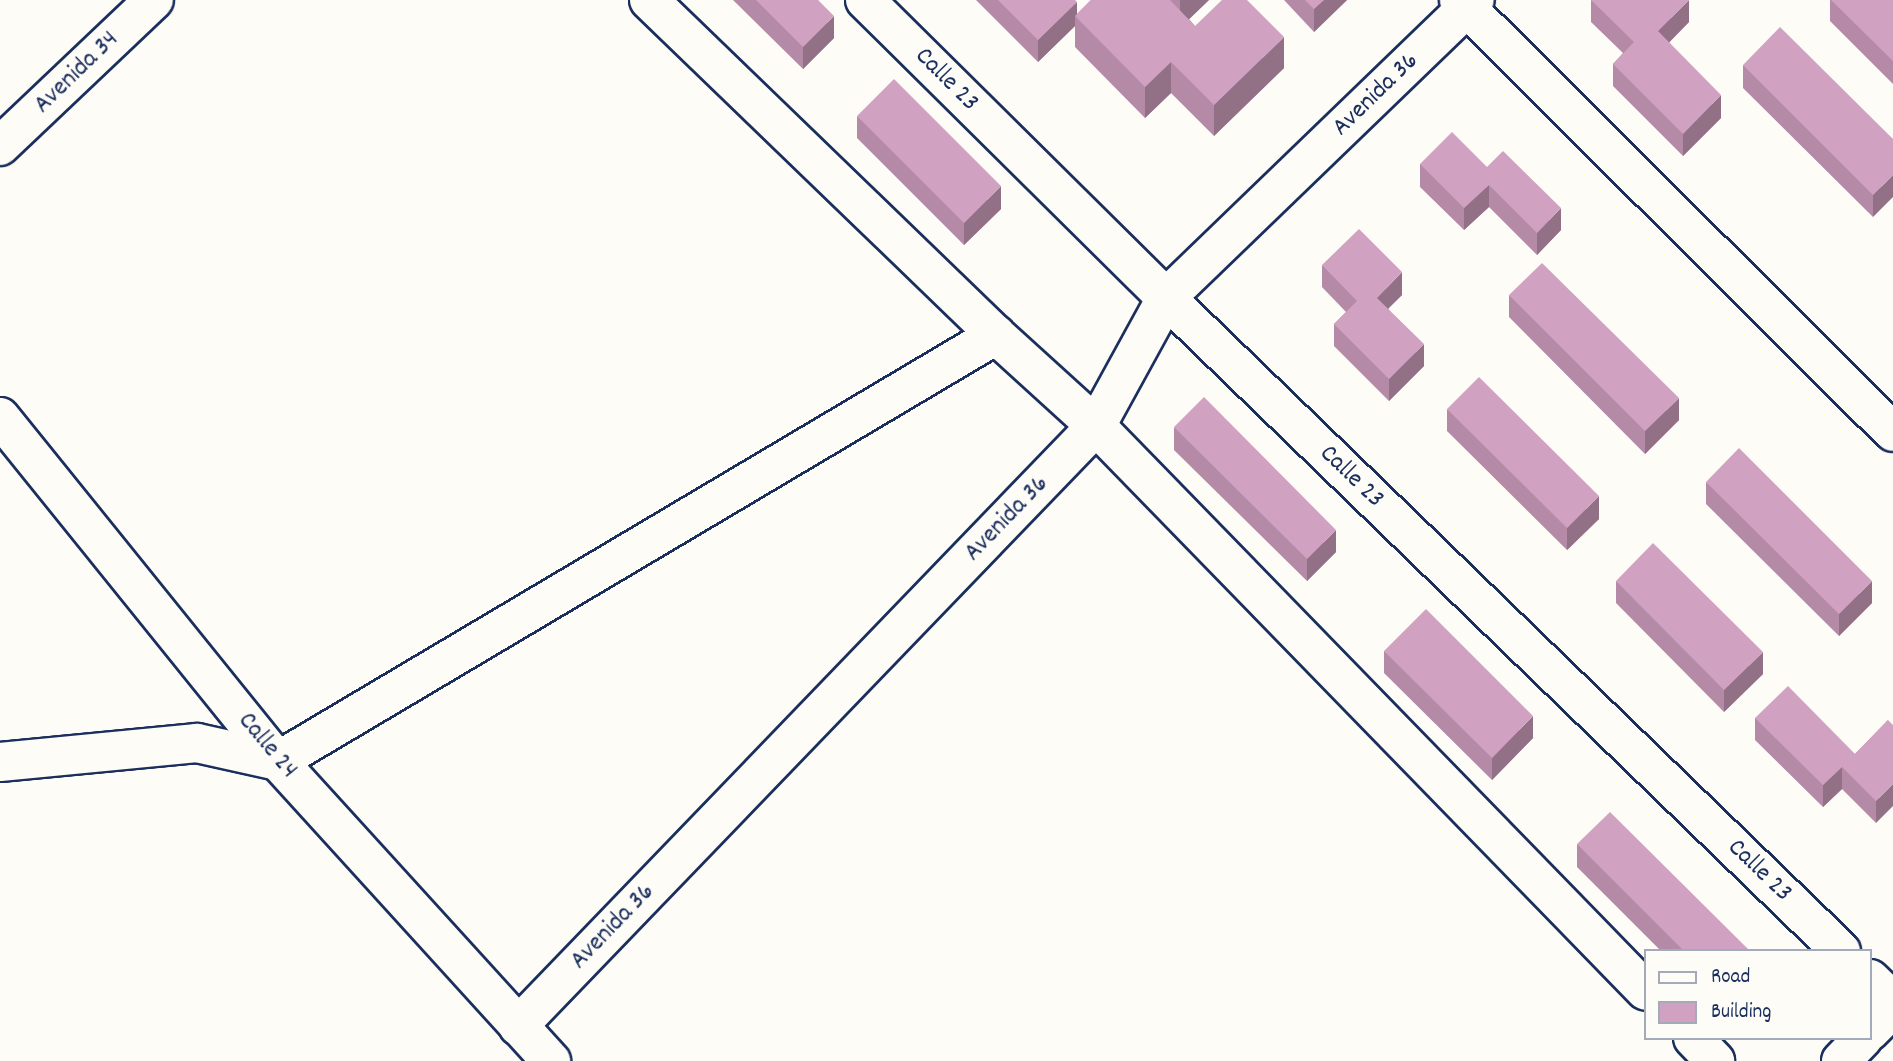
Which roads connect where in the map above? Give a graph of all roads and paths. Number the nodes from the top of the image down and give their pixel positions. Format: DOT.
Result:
graph roads {
  1 [pos="154,0"];
  2 [pos="649,0"];
  3 [pos="865,0"];
  4 [pos="1467,3"];
  5 [pos="0,146"];
  6 [pos="1166,298"];
  7 [pos="996,335"];
  8 [pos="0,418"];
  9 [pos="1096,426"];
  10 [pos="1893,432"];
  11 [pos="278,761"];
  12 [pos="0,762"];
  13 [pos="1839,949"];
  14 [pos="1872,981"];
  15 [pos="1644,988"];
  16 [pos="1893,1001"];
  17 [pos="1893,1008"];
  18 [pos="518,1026"];
  19 [pos="1872,1029"];
  20 [pos="1695,1040"];
  21 [pos="1861,1040"];
  22 [pos="551,1061"];
  23 [pos="1715,1061"];
  24 [pos="1841,1061"];
  1 -- 5 [label="street, Avenida 34"];
  2 -- 7 [label="street"];
  3 -- 6 [label="street, Calle 23"];
  4 -- 6 [label="street, Avenida 36"];
  4 -- 10 [label="street"];
  6 -- 9 [label="street, Avenida 36"];
  6 -- 13 [label="street, Calle 23"];
  7 -- 9 [label="street"];
  7 -- 11 [label="street"];
  8 -- 11 [label="street, Calle 24"];
  9 -- 15 [label="street"];
  9 -- 18 [label="street, Avenida 36"];
  11 -- 12 [label="street"];
  11 -- 18 [label="street, Calle 24"];
  14 -- 16 [label="street"];
  17 -- 19 [label="street"];
  18 -- 22 [label="street, Calle 24"];
  20 -- 23 [label="street"];
  21 -- 24 [label="street"];
}
